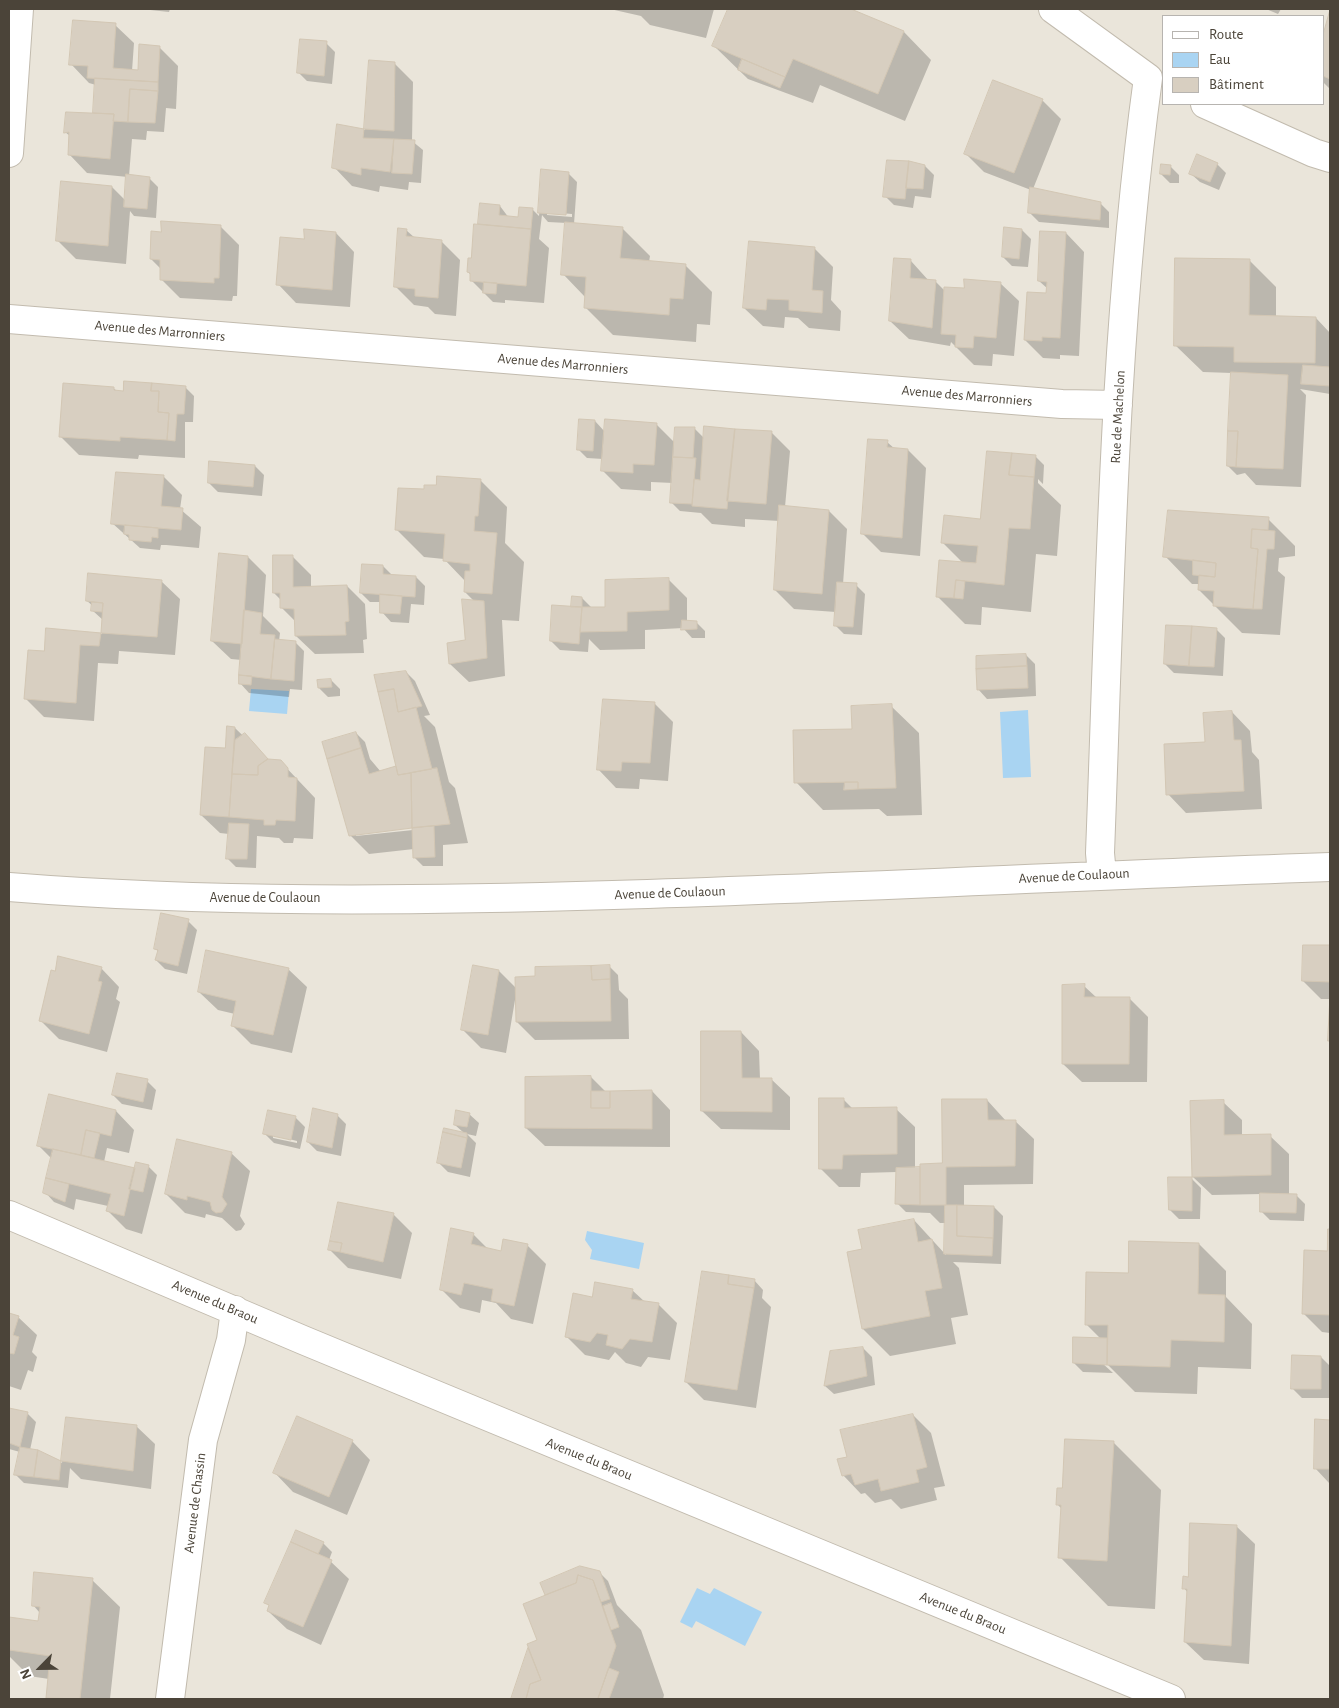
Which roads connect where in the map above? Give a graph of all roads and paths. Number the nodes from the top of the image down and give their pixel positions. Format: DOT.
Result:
graph roads {
  1 [pos="19,9"];
  2 [pos="1053,9"];
  3 [pos="1156,81"];
  4 [pos="1207,105"];
  5 [pos="9,153"];
  6 [pos="1330,158"];
  7 [pos="9,319"];
  8 [pos="1118,405"];
  9 [pos="1330,867"];
  10 [pos="1102,874"];
  11 [pos="9,887"];
  12 [pos="9,1215"];
  13 [pos="235,1310"];
  14 [pos="170,1699"];
  15 [pos="1170,1699"];
  1 -- 5 [label="street"];
  2 -- 3 [label="street, Rue de Machelon"];
  3 -- 8 [label="street, Rue de Machelon"];
  4 -- 6 [label="street"];
  7 -- 8 [label="street, Avenue des Marronniers"];
  8 -- 10 [label="street, Rue de Machelon"];
  9 -- 10 [label="street, Avenue de Coulaoun"];
  10 -- 11 [label="street, Avenue de Coulaoun"];
  12 -- 13 [label="street, Avenue du Braou"];
  13 -- 14 [label="street, Avenue de Chassin"];
  13 -- 15 [label="street, Avenue du Braou"];
}
